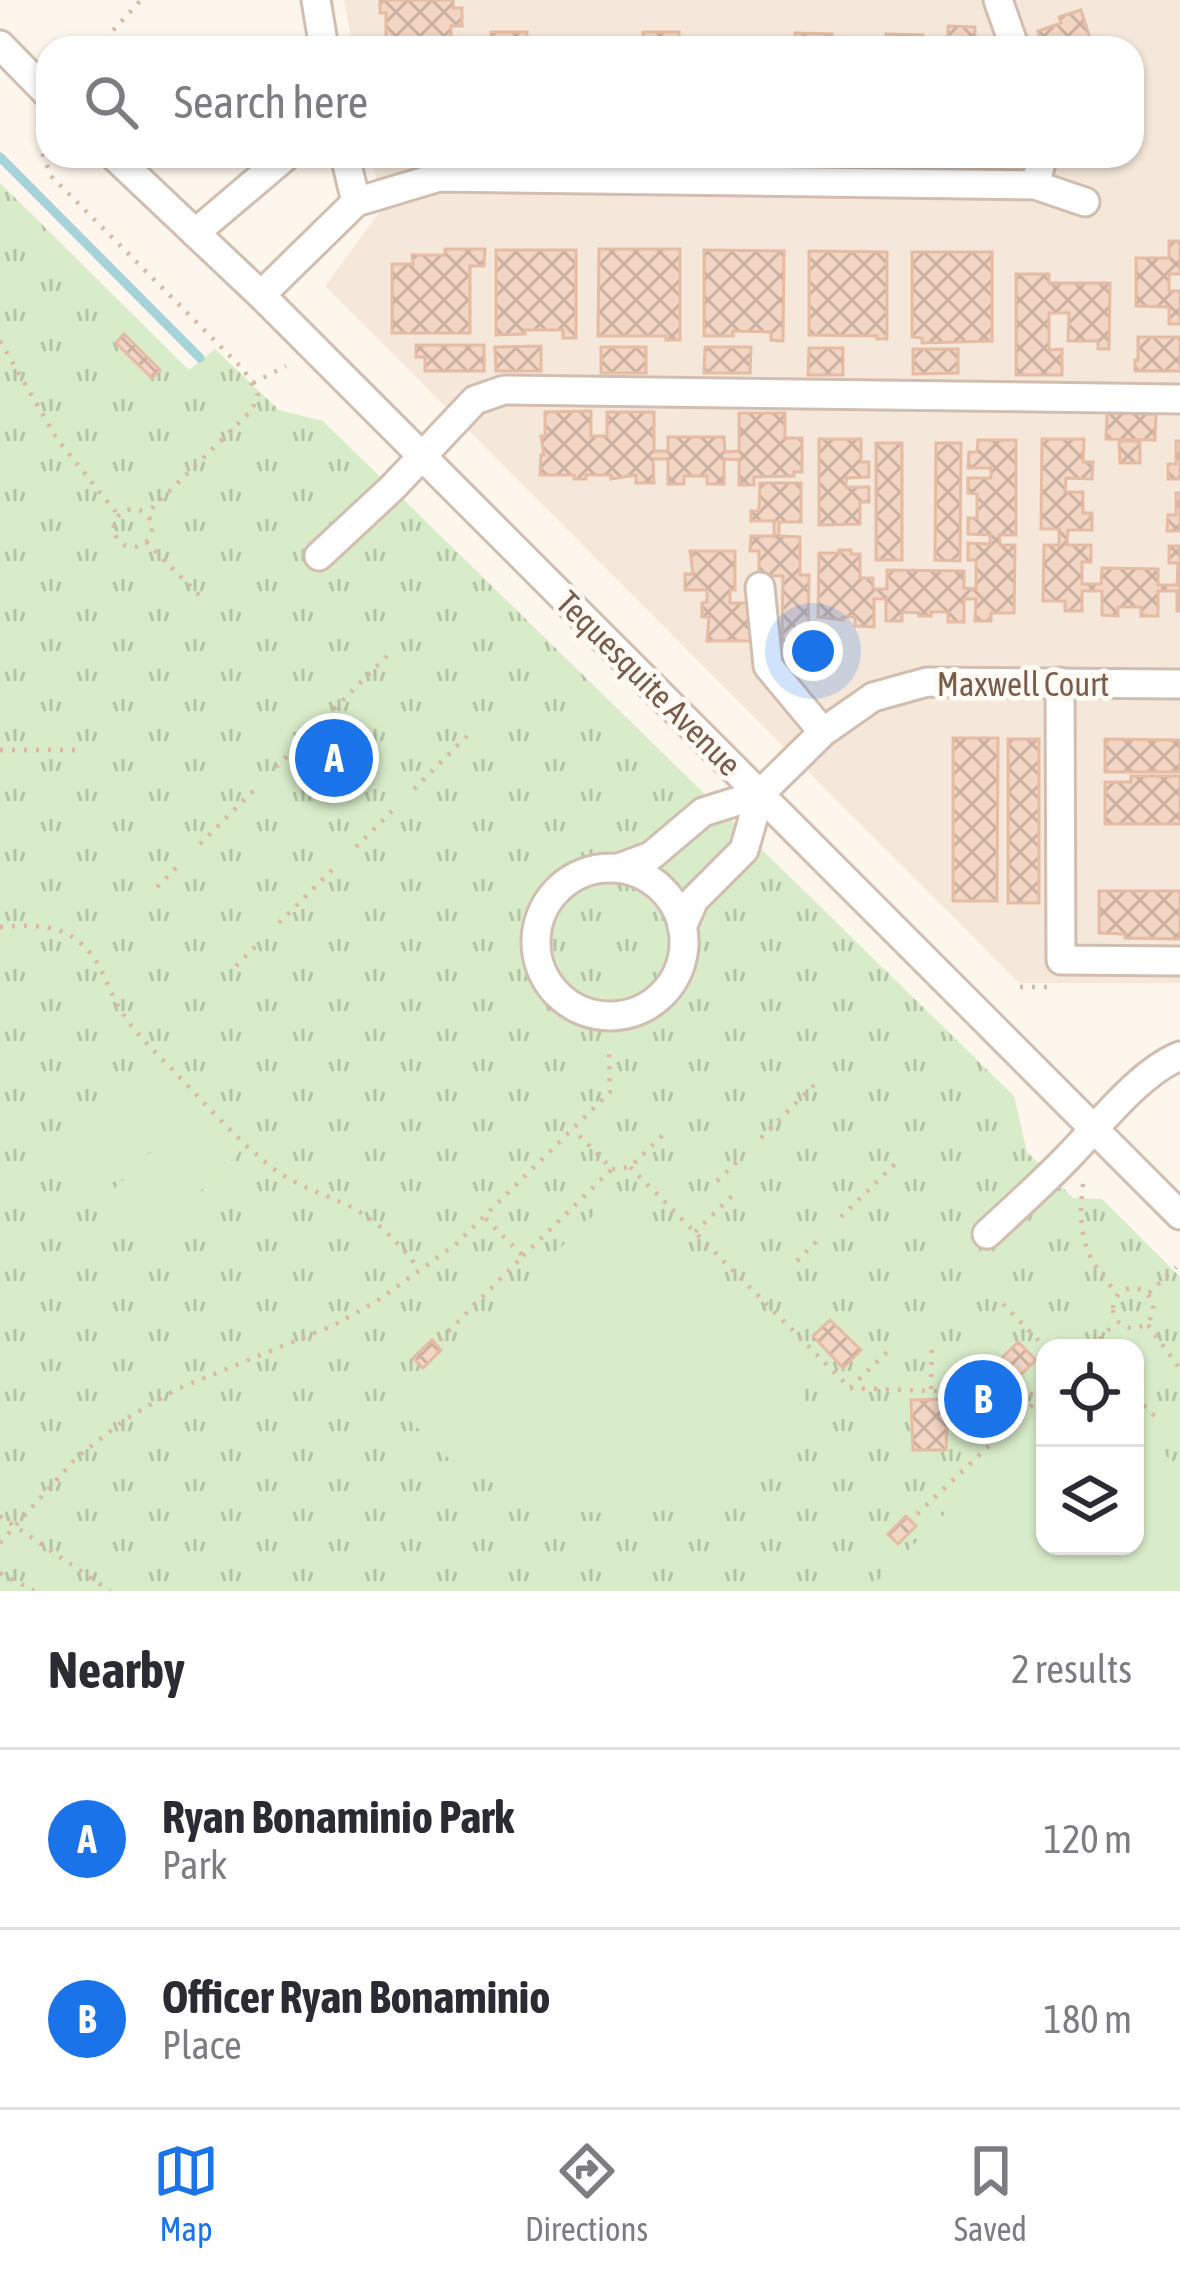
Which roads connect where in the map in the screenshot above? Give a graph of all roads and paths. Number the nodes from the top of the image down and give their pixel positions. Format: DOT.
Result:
graph roads {
  1 [pos="141,0"];
  2 [pos="316,0"];
  3 [pos="998,0"];
  4 [pos="108,36"];
  5 [pos="322,36"];
  6 [pos="1011,36"];
  7 [pos="0,45"];
  8 [pos="36,82"];
  9 [pos="48,168"];
  10 [pos="127,168"];
  11 [pos="272,168"];
  12 [pos="348,168"];
  13 [pos="1040,168"];
  14 [pos="1035,185"];
  15 [pos="356,202"];
  16 [pos="1085,202"];
  17 [pos="195,233"];
  18 [pos="261,295"];
  19 [pos="0,340"];
  20 [pos="286,366"];
  21 [pos="253,383"];
  22 [pos="1180,400"];
  23 [pos="421,456"];
  24 [pos="146,514"];
  25 [pos="119,516"];
  26 [pos="146,542"];
  27 [pos="319,556"];
  28 [pos="760,587"];
  29 [pos="199,595"];
  30 [pos="388,654"];
  31 [pos="1060,682"];
  32 [pos="1180,684"];
  33 [pos="334,709"];
  34 [pos="313,731"];
  35 [pos="823,732"];
  36 [pos="468,735"];
  37 [pos="0,750"];
  38 [pos="76,750"];
  39 [pos="276,767"];
  40 [pos="414,789"];
  41 [pos="254,790"];
  42 [pos="760,794"];
  43 [pos="392,811"];
  44 [pos="200,844"];
  45 [pos="356,847"];
  46 [pos="178,866"];
  47 [pos="619,868"];
  48 [pos="333,869"];
  49 [pos="158,887"];
  50 [pos="279,923"];
  51 [pos="0,927"];
  52 [pos="682,927"];
  53 [pos="256,945"];
  54 [pos="1180,961"];
  55 [pos="236,966"];
  56 [pos="609,1052"];
  57 [pos="1180,1057"];
  58 [pos="815,1084"];
  59 [pos="573,1129"];
  60 [pos="1095,1129"];
  61 [pos="667,1131"];
  62 [pos="761,1138"];
  63 [pos="740,1159"];
  64 [pos="895,1164"];
  65 [pos="630,1167"];
  66 [pos="612,1169"];
  67 [pos="1084,1180"];
  68 [pos="717,1181"];
  69 [pos="732,1196"];
  70 [pos="1180,1215"];
  71 [pos="484,1216"];
  72 [pos="841,1217"];
  73 [pos="695,1232"];
  74 [pos="987,1234"];
  75 [pos="820,1238"];
  76 [pos="523,1256"];
  77 [pos="797,1261"];
  78 [pos="1176,1267"];
  79 [pos="420,1270"];
  80 [pos="1118,1293"];
  81 [pos="1149,1293"];
  82 [pos="1003,1304"];
  83 [pos="1117,1322"];
  84 [pos="1147,1324"];
  85 [pos="1037,1339"];
  86 [pos="1100,1339"];
  87 [pos="440,1340"];
  88 [pos="932,1341"];
  89 [pos="887,1352"];
  90 [pos="1180,1369"];
  91 [pos="850,1388"];
  92 [pos="931,1391"];
  93 [pos="1036,1394"];
  94 [pos="1036,1402"];
  95 [pos="1144,1406"];
  96 [pos="1161,1422"];
  97 [pos="917,1514"];
  98 [pos="0,1516"];
  99 [pos="15,1527"];
  100 [pos="0,1543"];
  101 [pos="0,1573"];
  102 [pos="34,1591"];
  103 [pos="110,1591"];
  1 -- 4 [label="path"];
  2 -- 5 [label="street"];
  3 -- 6 [label="street"];
  7 -- 8 [label="street"];
  9 -- 21 [label="path"];
  10 -- 17 [label="street, Tequesquite Avenue"];
  11 -- 17 [label="street"];
  12 -- 15 [label="street"];
  13 -- 14 [label="street"];
  14 -- 15 [label="street"];
  14 -- 16 [label="street"];
  15 -- 18 [label="street"];
  17 -- 18 [label="street, Tequesquite Avenue"];
  18 -- 23 [label="street, Tequesquite Avenue"];
  19 -- 25 [label="path"];
  20 -- 21 [label="path"];
  21 -- 24 [label="path"];
  22 -- 23 [label="street"];
  23 -- 27 [label="street"];
  23 -- 42 [label="street, Tequesquite Avenue"];
  24 -- 25 [label="path"];
  24 -- 26 [label="path"];
  25 -- 26 [label="path"];
  26 -- 29 [label="path"];
  28 -- 35 [label="street"];
  30 -- 33 [label="path"];
  31 -- 32 [label="street, Maxwell Court"];
  31 -- 35 [label="street, Maxwell Court"];
  31 -- 54 [label="street"];
  34 -- 39 [label="path"];
  35 -- 42 [label="street, Maxwell Court"];
  36 -- 40 [label="path"];
  37 -- 38 [label="path"];
  41 -- 44 [label="path"];
  42 -- 47 [label="street"];
  42 -- 52 [label="street"];
  42 -- 60 [label="street, Tequesquite Avenue"];
  43 -- 45 [label="path"];
  46 -- 49 [label="path"];
  47 -- 52 [label="street"];
  47 -- 52 [label="street"];
  48 -- 50 [label="path"];
  51 -- 79 [label="path"];
  53 -- 55 [label="path"];
  56 -- 59 [label="path"];
  57 -- 60 [label="street"];
  58 -- 62 [label="path"];
  59 -- 66 [label="path"];
  59 -- 71 [label="path"];
  60 -- 70 [label="street, Tequesquite Avenue"];
  60 -- 74 [label="street"];
  61 -- 65 [label="path"];
  63 -- 68 [label="path"];
  64 -- 72 [label="path"];
  65 -- 66 [label="path"];
  65 -- 73 [label="path"];
  66 -- 76 [label="path"];
  67 -- 80 [label="path"];
  69 -- 73 [label="path"];
  71 -- 76 [label="path"];
  71 -- 79 [label="path"];
  73 -- 91 [label="path"];
  75 -- 77 [label="path"];
  76 -- 87 [label="path"];
  78 -- 81 [label="path"];
  79 -- 99 [label="path"];
  80 -- 81 [label="path"];
  80 -- 83 [label="path"];
  81 -- 84 [label="path"];
  82 -- 85 [label="path"];
  83 -- 84 [label="path"];
  83 -- 86 [label="path"];
  84 -- 90 [label="path"];
  88 -- 92 [label="path"];
  89 -- 91 [label="path"];
  91 -- 92 [label="path"];
  92 -- 93 [label="path"];
  94 -- 97 [label="path"];
  95 -- 96 [label="path"];
  98 -- 99 [label="path"];
  99 -- 100 [label="path"];
  99 -- 103 [label="path"];
  101 -- 102 [label="path"];
}
